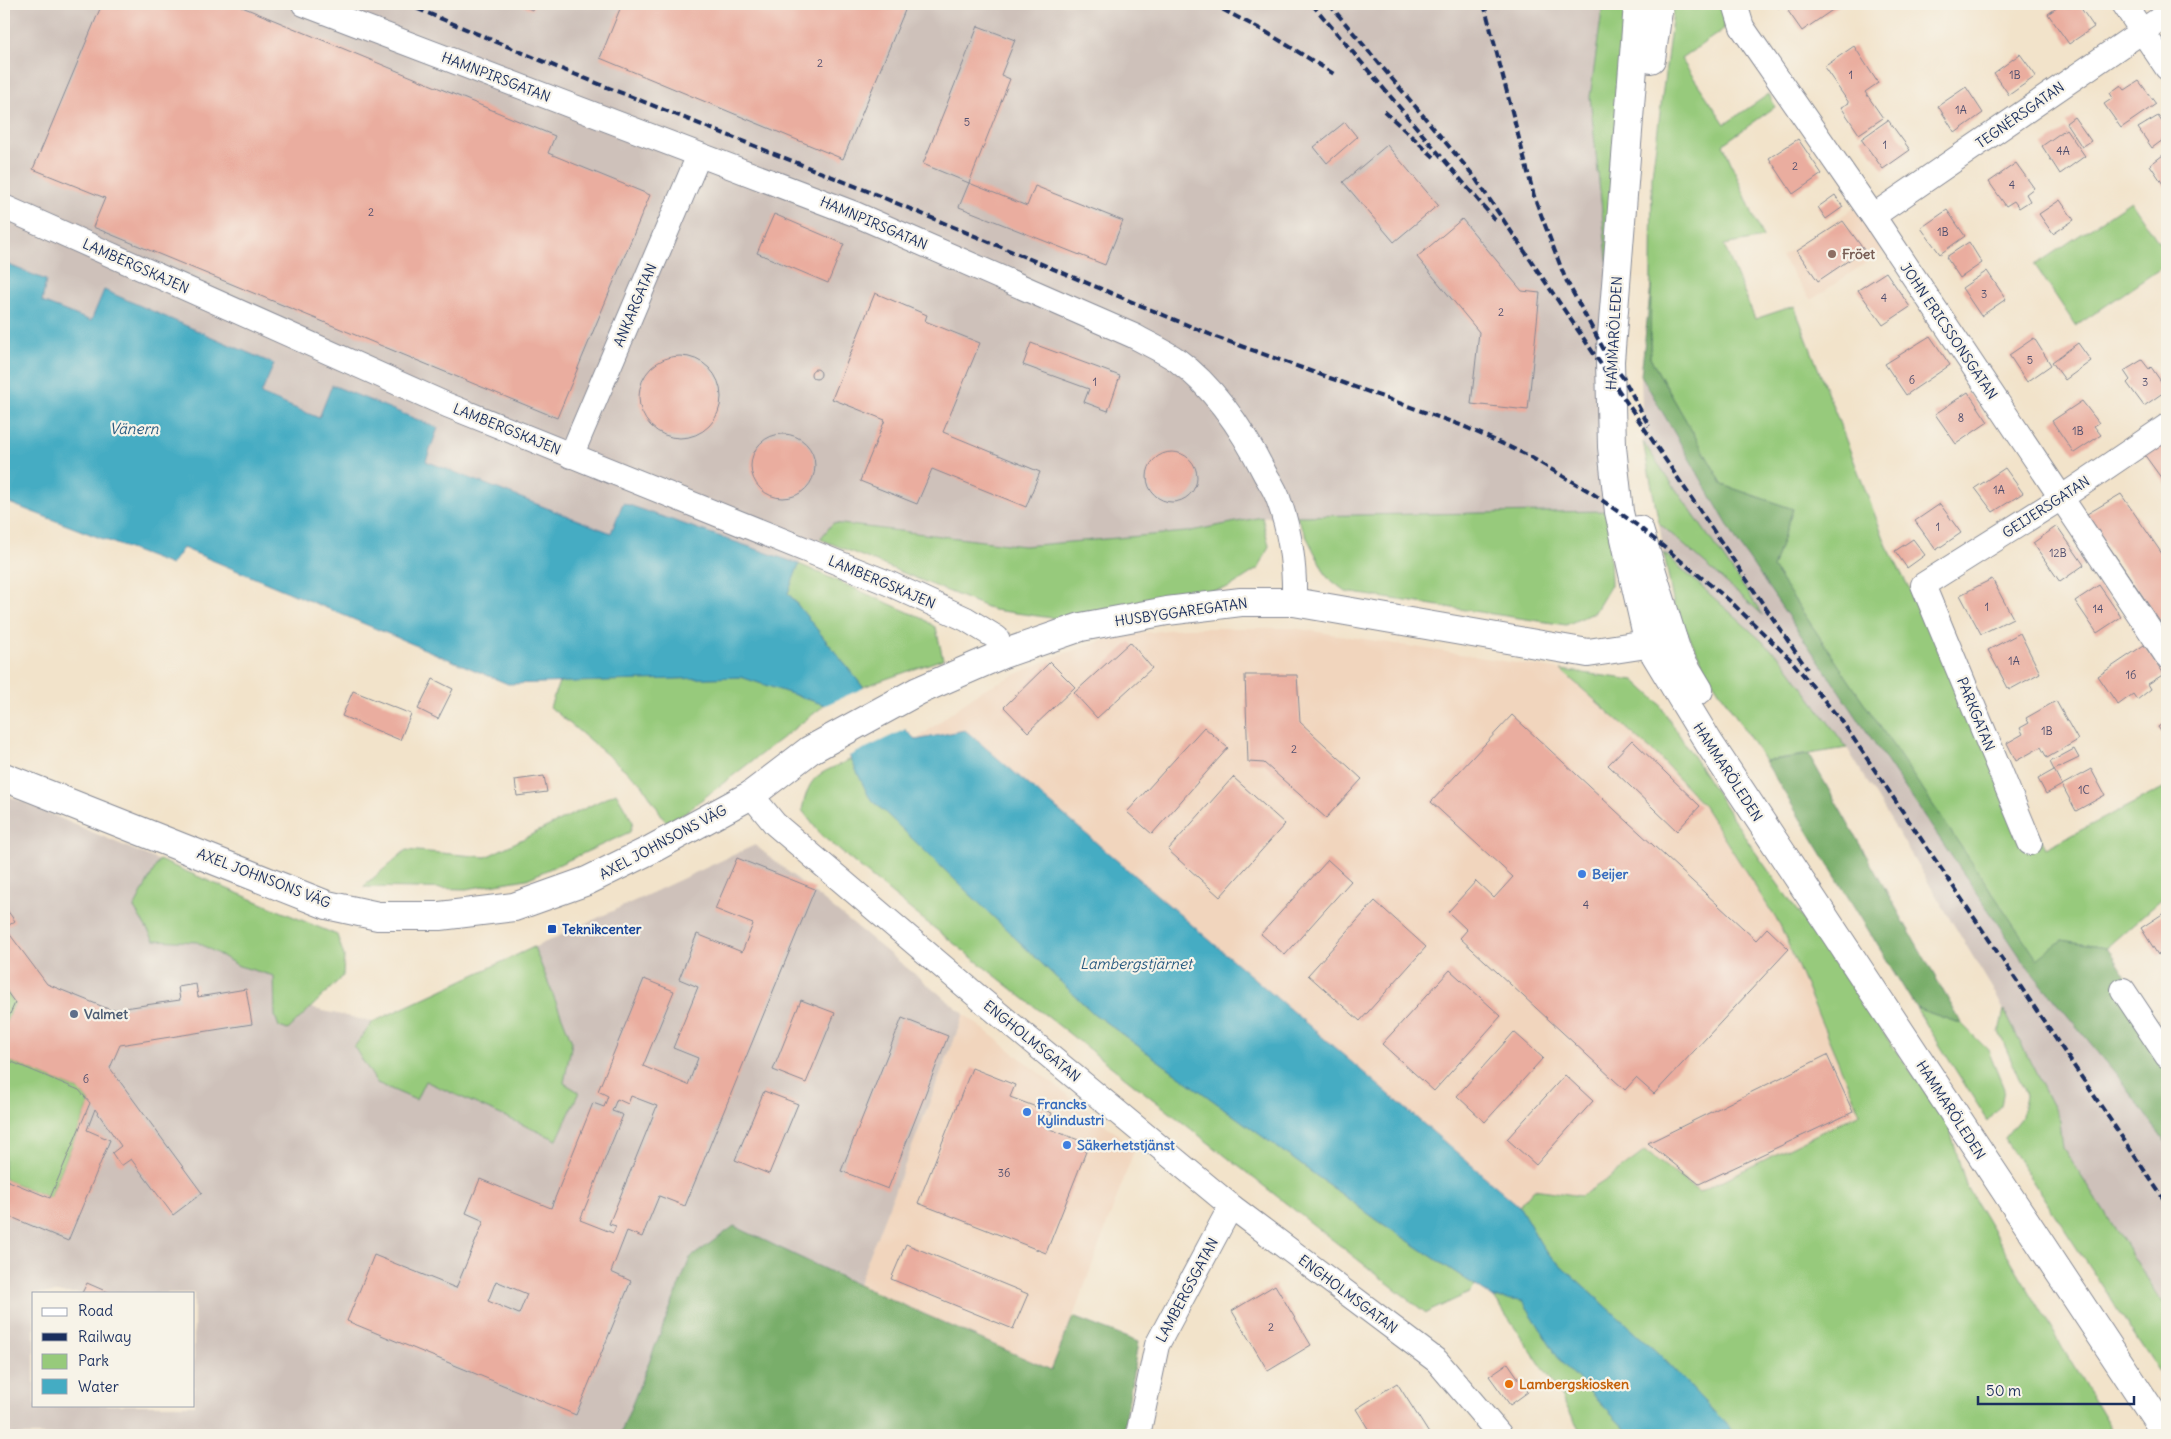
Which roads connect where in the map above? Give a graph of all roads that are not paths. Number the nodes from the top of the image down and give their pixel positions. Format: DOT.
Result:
graph roads {
  1 [pos="304,4"];
  2 [pos="1638,4"];
  3 [pos="1659,4"];
  4 [pos="1735,4"];
  5 [pos="2124,4"];
  6 [pos="2167,14"];
  7 [pos="2142,30"];
  8 [pos="2167,68"];
  9 [pos="699,155"];
  10 [pos="4,208"];
  11 [pos="1873,216"];
  12 [pos="2167,426"];
  13 [pos="571,456"];
  14 [pos="2061,498"];
  15 [pos="1923,585"];
  16 [pos="1294,602"];
  17 [pos="1661,642"];
  18 [pos="1003,654"];
  19 [pos="2167,656"];
  20 [pos="4,777"];
  21 [pos="751,795"];
  22 [pos="2030,843"];
  23 [pos="2123,990"];
  24 [pos="2167,1056"];
  25 [pos="1231,1206"];
  26 [pos="2167,1408"];
  27 [pos="1138,1435"];
  28 [pos="1500,1435"];
  29 [pos="2167,1435"];
  1 -- 9 [label="street, HAMNPIRSGATAN"];
  2 -- 17 [label="main road, HAMMARÖLEDEN"];
  3 -- 17 [label="main road, HAMMARÖLEDEN"];
  4 -- 11 [label="street, JOHN ERICSSONSGATAN"];
  5 -- 7 [label="street"];
  6 -- 7 [label="street, TEGNÉRSGATAN"];
  7 -- 8 [label="street"];
  7 -- 11 [label="street, TEGNÉRSGATAN"];
  9 -- 13 [label="street, ANKARGATAN"];
  9 -- 16 [label="street, HAMNPIRSGATAN"];
  10 -- 13 [label="street, LAMBERGSKAJEN"];
  11 -- 14 [label="street, JOHN ERICSSONSGATAN"];
  12 -- 14 [label="street, GEIJERSGATAN"];
  13 -- 18 [label="street, LAMBERGSKAJEN"];
  14 -- 15 [label="street, GEIJERSGATAN"];
  14 -- 19 [label="street, JOHN ERICSSONSGATAN"];
  15 -- 22 [label="street, PARKGATAN"];
  16 -- 17 [label="main road, HUSBYGGAREGATAN"];
  16 -- 18 [label="main road, HUSBYGGAREGATAN"];
  17 -- 26 [label="main road, HAMMARÖLEDEN"];
  17 -- 29 [label="main road, HAMMARÖLEDEN"];
  18 -- 21 [label="main road, HUSBYGGAREGATAN"];
  20 -- 21 [label="main road, AXEL JOHNSONS VÄG"];
  21 -- 25 [label="street, ENGHOLMSGATAN"];
  23 -- 24 [label="street"];
  25 -- 27 [label="street, LAMBERGSGATAN"];
  25 -- 28 [label="street, ENGHOLMSGATAN"];
}
